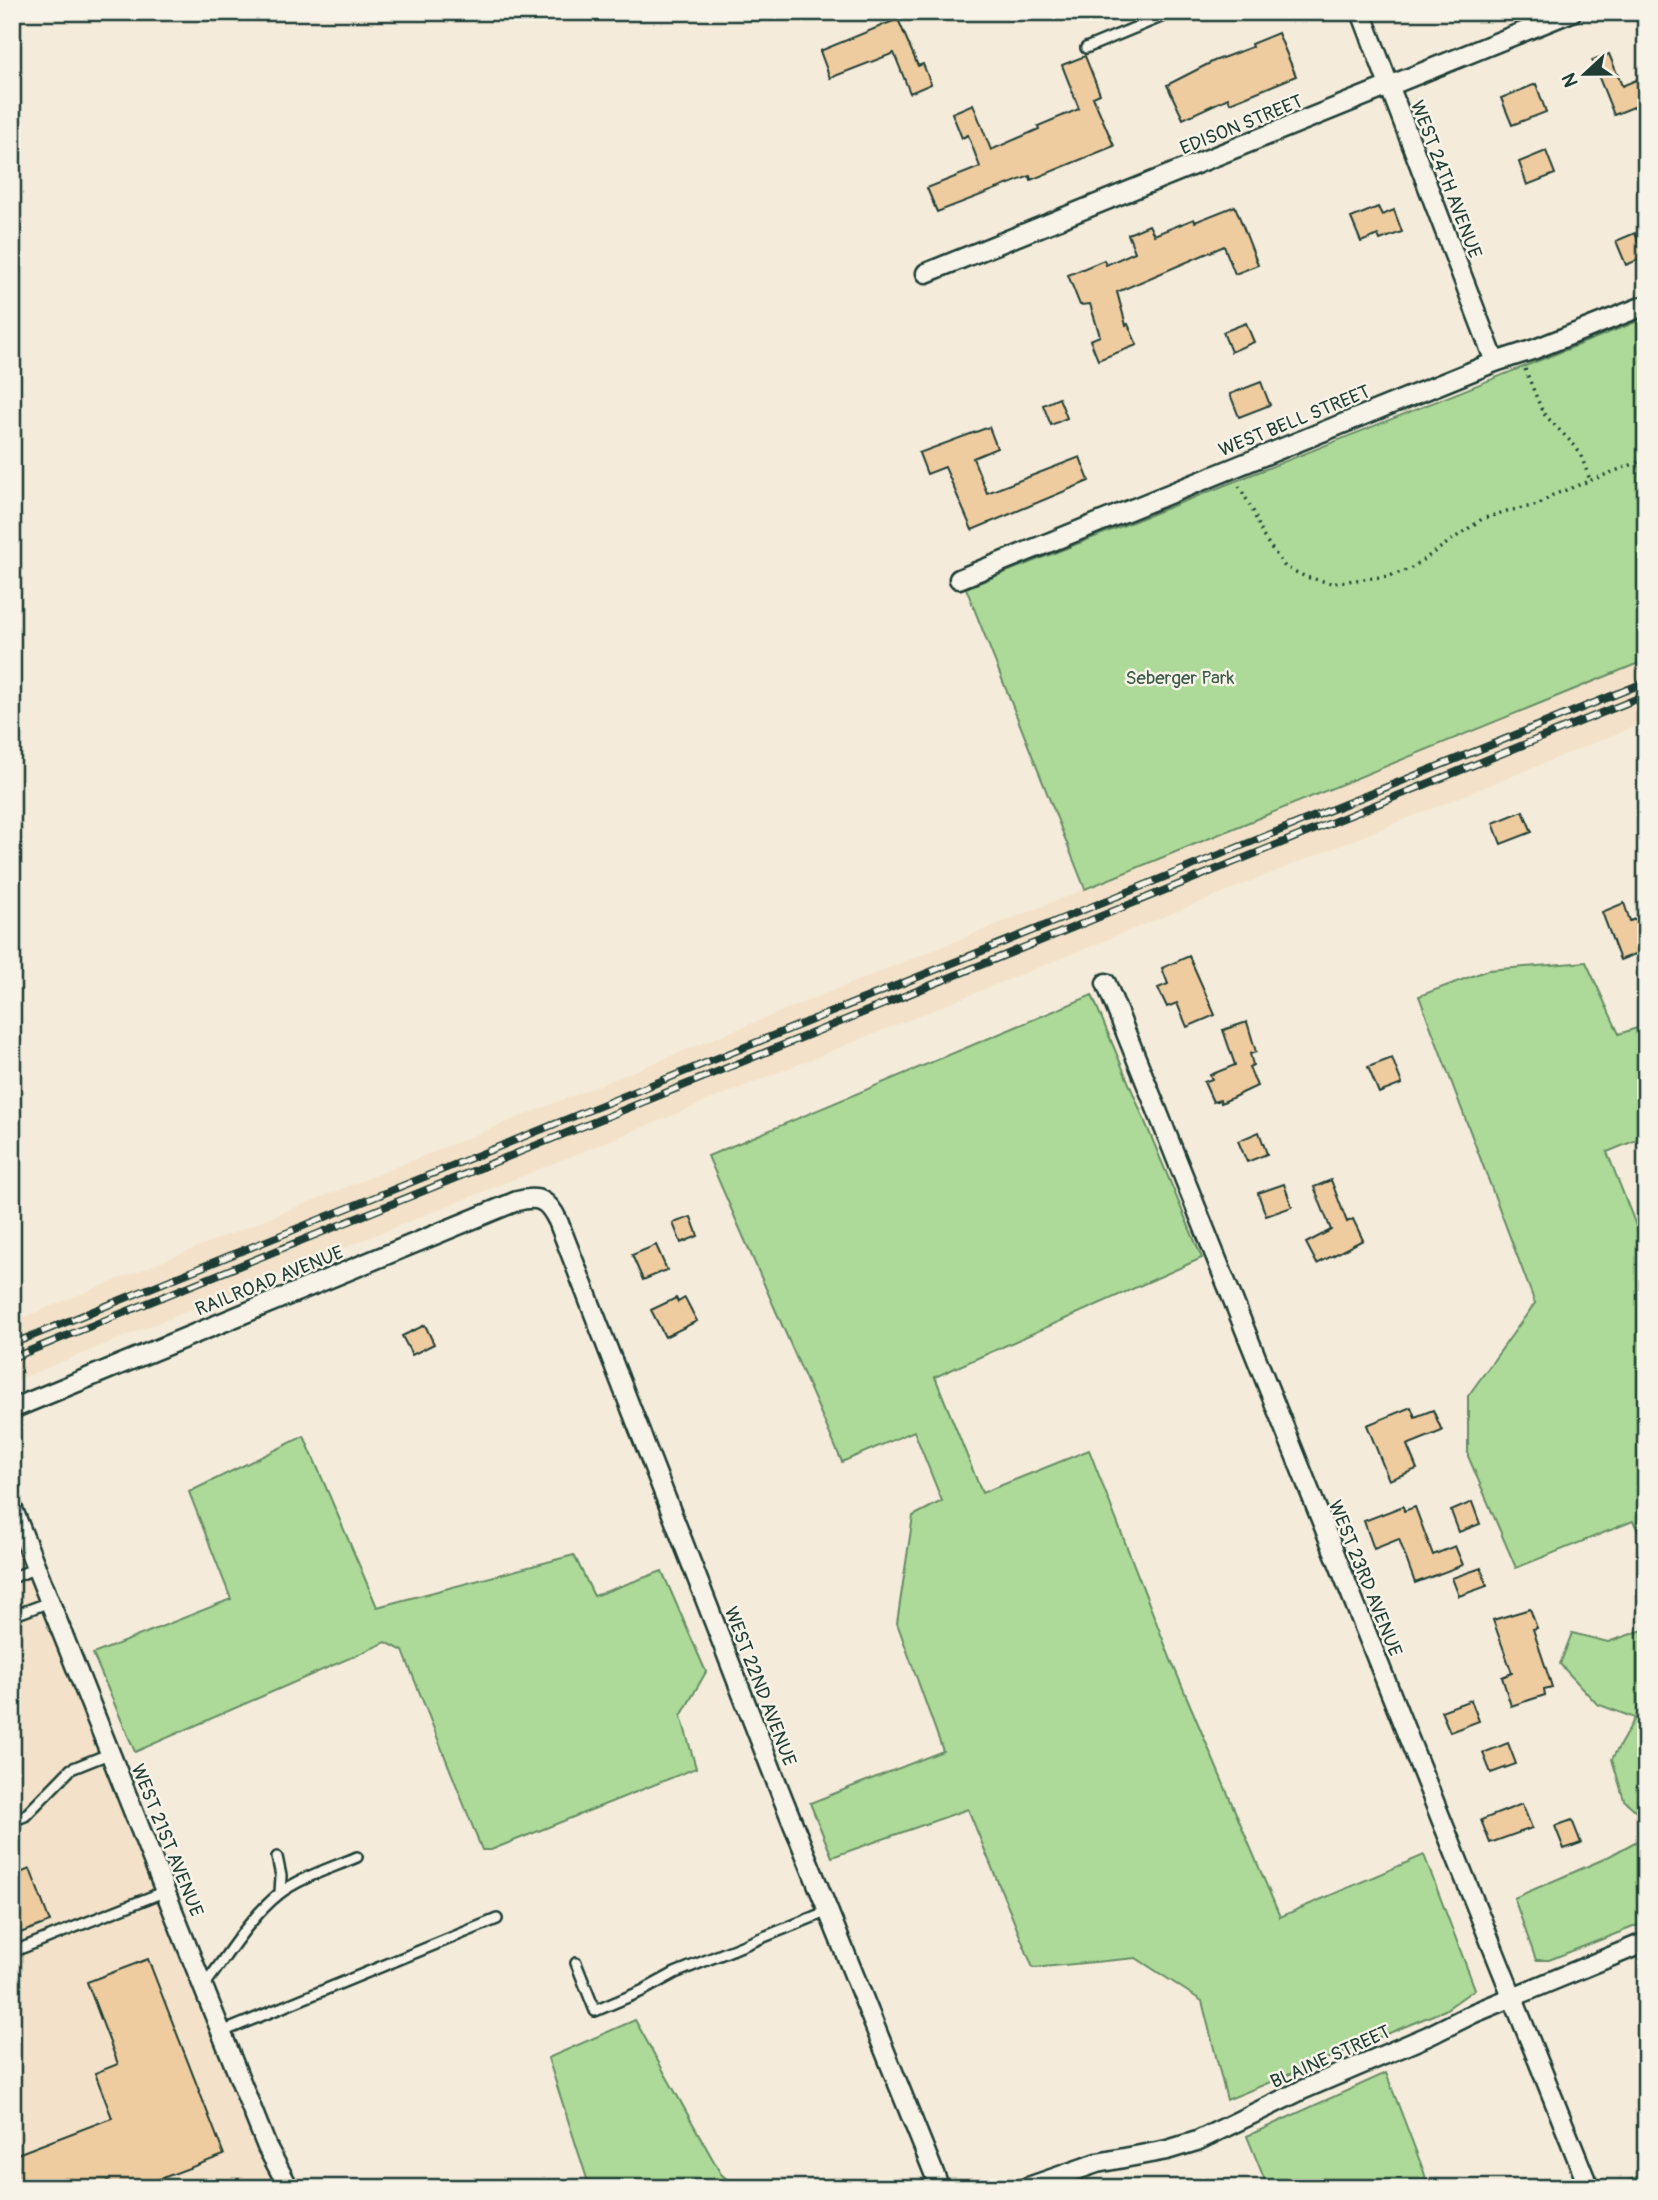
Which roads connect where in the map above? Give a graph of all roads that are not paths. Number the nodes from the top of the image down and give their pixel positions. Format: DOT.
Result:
graph roads {
  1 [pos="1173,12"];
  2 [pos="1361,12"];
  3 [pos="1572,12"];
  4 [pos="1086,48"];
  5 [pos="1390,87"];
  6 [pos="926,273"];
  7 [pos="1646,305"];
  8 [pos="1495,362"];
  9 [pos="959,579"];
  10 [pos="1106,984"];
  11 [pos="543,1199"];
  12 [pos="12,1409"];
  13 [pos="12,1507"];
  14 [pos="37,1568"];
  15 [pos="12,1578"];
  16 [pos="50,1602"];
  17 [pos="12,1616"];
  18 [pos="111,1753"];
  19 [pos="12,1821"];
  20 [pos="276,1857"];
  21 [pos="357,1857"];
  22 [pos="166,1891"];
  23 [pos="280,1894"];
  24 [pos="828,1911"];
  25 [pos="497,1919"];
  26 [pos="1646,1942"];
  27 [pos="12,1952"];
  28 [pos="576,1963"];
  29 [pos="204,1986"];
  30 [pos="1512,1996"];
  31 [pos="222,2032"];
  32 [pos="289,2188"];
  33 [pos="940,2188"];
  34 [pos="1026,2188"];
  35 [pos="1589,2188"];
  1 -- 4 [label="lane"];
  2 -- 5 [label="street, WEST 24TH AVENUE"];
  3 -- 5 [label="street, EDISON STREET"];
  5 -- 6 [label="street, EDISON STREET"];
  5 -- 8 [label="street, WEST 24TH AVENUE"];
  7 -- 8 [label="street, WEST BELL STREET"];
  8 -- 9 [label="street, WEST BELL STREET"];
  10 -- 30 [label="street, WEST 23RD AVENUE"];
  11 -- 12 [label="street, RAILROAD AVENUE"];
  11 -- 24 [label="street, WEST 22ND AVENUE"];
  13 -- 14 [label="street, WEST 21ST AVENUE"];
  14 -- 15 [label="lane"];
  14 -- 16 [label="street, WEST 21ST AVENUE"];
  16 -- 17 [label="lane"];
  16 -- 18 [label="street, WEST 21ST AVENUE"];
  18 -- 19 [label="lane"];
  18 -- 22 [label="street, WEST 21ST AVENUE"];
  20 -- 23 [label="lane"];
  21 -- 23 [label="lane"];
  22 -- 27 [label="lane"];
  22 -- 29 [label="street, WEST 21ST AVENUE"];
  23 -- 29 [label="lane"];
  24 -- 28 [label="lane"];
  24 -- 33 [label="street, WEST 22ND AVENUE"];
  25 -- 31 [label="lane"];
  26 -- 30 [label="street, BLAINE STREET"];
  29 -- 31 [label="street, WEST 21ST AVENUE"];
  30 -- 34 [label="street, BLAINE STREET"];
  30 -- 35 [label="street, WEST 23RD AVENUE"];
  31 -- 32 [label="street, WEST 21ST AVENUE"];
}
